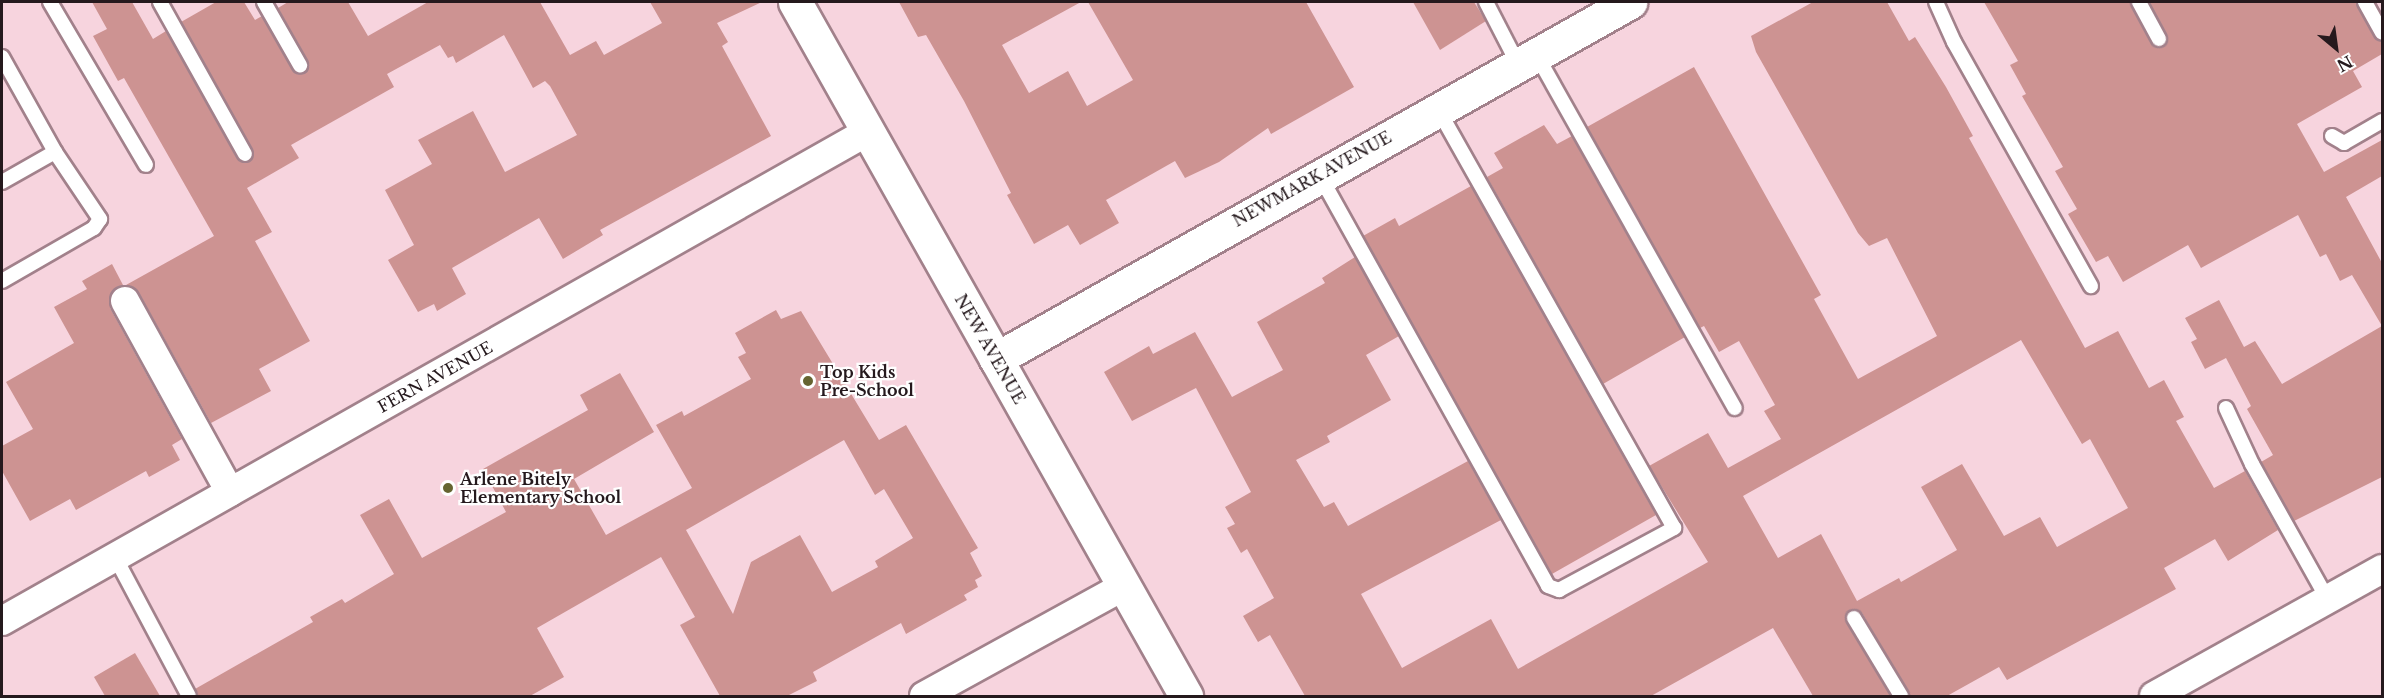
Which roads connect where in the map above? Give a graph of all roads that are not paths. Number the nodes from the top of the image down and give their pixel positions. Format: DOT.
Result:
graph roads {
  1 [pos="51,2"];
  2 [pos="160,2"];
  3 [pos="264,2"];
  4 [pos="795,2"];
  5 [pos="1485,2"];
  6 [pos="1630,2"];
  7 [pos="1936,2"];
  8 [pos="2139,2"];
  9 [pos="2365,2"];
  10 [pos="2382,33"];
  11 [pos="2159,39"];
  12 [pos="2,57"];
  13 [pos="1527,59"];
  14 [pos="300,65"];
  15 [pos="1438,109"];
  16 [pos="2382,121"];
  17 [pos="867,132"];
  18 [pos="2332,136"];
  19 [pos="55,152"];
  20 [pos="245,154"];
  21 [pos="146,165"];
  22 [pos="1319,175"];
  23 [pos="2,182"];
  24 [pos="2,281"];
  25 [pos="2091,286"];
  26 [pos="125,301"];
  27 [pos="996,359"];
  28 [pos="1736,408"];
  29 [pos="2226,408"];
  30 [pos="230,492"];
  31 [pos="115,557"];
  32 [pos="2382,569"];
  33 [pos="1124,586"];
  34 [pos="2328,600"];
  35 [pos="1854,618"];
  36 [pos="2,621"];
  37 [pos="189,696"];
  38 [pos="924,696"];
  39 [pos="1186,696"];
  40 [pos="1900,696"];
  41 [pos="2154,696"];
  1 -- 21 [label="lane"];
  2 -- 20 [label="lane"];
  3 -- 14 [label="lane"];
  4 -- 17 [label="street, NEW AVENUE"];
  5 -- 13 [label="lane"];
  6 -- 13 [label="street, NEWMARK AVENUE"];
  7 -- 25 [label="lane"];
  8 -- 11 [label="lane"];
  9 -- 10 [label="lane"];
  12 -- 19 [label="lane"];
  13 -- 15 [label="street, NEWMARK AVENUE"];
  13 -- 28 [label="lane"];
  15 -- 22 [label="street, NEWMARK AVENUE"];
  15 -- 22 [label="lane"];
  16 -- 18 [label="lane"];
  17 -- 27 [label="street, NEW AVENUE"];
  17 -- 30 [label="street, FERN AVENUE"];
  19 -- 23 [label="lane"];
  19 -- 24 [label="lane"];
  22 -- 27 [label="street, NEWMARK AVENUE"];
  26 -- 30 [label="street"];
  27 -- 33 [label="street, NEW AVENUE"];
  29 -- 34 [label="lane"];
  30 -- 31 [label="street, FERN AVENUE"];
  31 -- 36 [label="street, FERN AVENUE"];
  31 -- 37 [label="lane"];
  32 -- 34 [label="street"];
  33 -- 38 [label="street"];
  33 -- 39 [label="street, NEW AVENUE"];
  34 -- 41 [label="street"];
  35 -- 40 [label="lane"];
}
